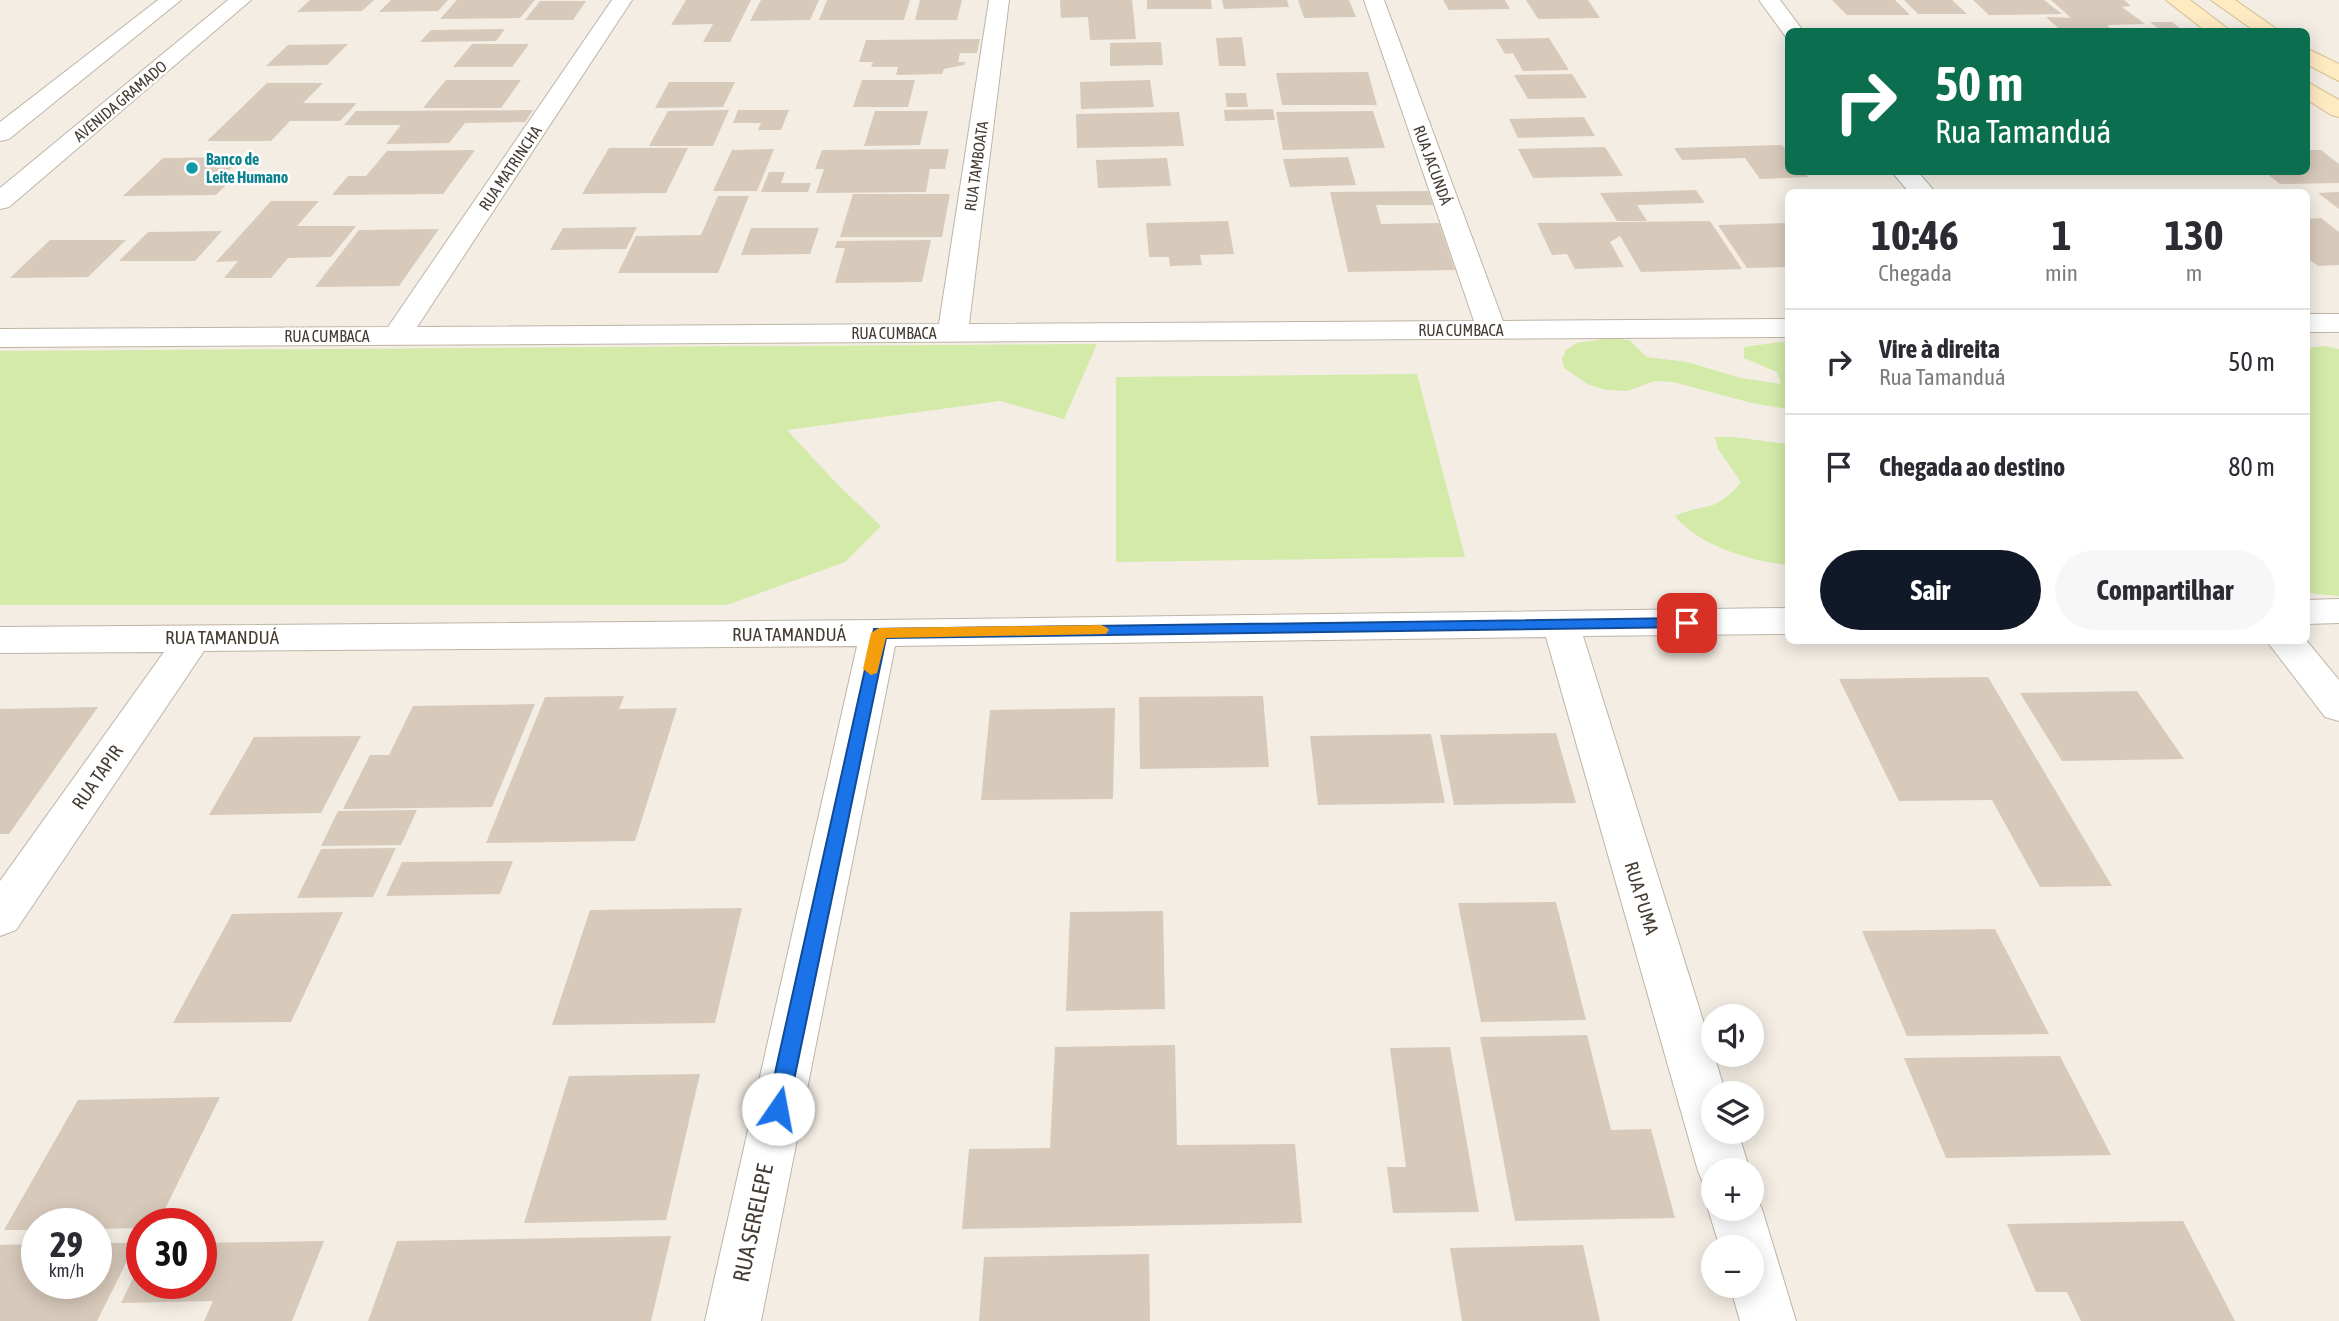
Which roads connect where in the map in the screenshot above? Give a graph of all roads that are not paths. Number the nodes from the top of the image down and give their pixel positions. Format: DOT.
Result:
graph roads {
  1 [pos="171,0"];
  2 [pos="241,0"];
  3 [pos="622,0"];
  4 [pos="999,0"];
  5 [pos="1374,0"];
  6 [pos="1769,0"];
  7 [pos="2176,0"];
  8 [pos="2221,0"];
  9 [pos="1791,28"];
  10 [pos="2216,28"];
  11 [pos="2265,28"];
  12 [pos="2310,56"];
  13 [pos="2339,74"];
  14 [pos="2310,91"];
  15 [pos="2339,110"];
  16 [pos="0,134"];
  17 [pos="1908,175"];
  18 [pos="1919,189"];
  19 [pos="0,201"];
  20 [pos="2310,323"];
  21 [pos="2339,323"];
  22 [pos="1785,328"];
  23 [pos="1492,330"];
  24 [pos="953,332"];
  25 [pos="397,335"];
  26 [pos="0,338"];
  27 [pos="2339,611"];
  28 [pos="2310,612"];
  29 [pos="1785,621"];
  30 [pos="1561,625"];
  31 [pos="879,633"];
  32 [pos="194,637"];
  33 [pos="0,640"];
  34 [pos="2288,644"];
  35 [pos="2339,707"];
  36 [pos="0,917"];
  37 [pos="1720,1158"];
  38 [pos="1762,1298"];
  39 [pos="733,1321"];
  40 [pos="1769,1321"];
  1 -- 16 [label="street"];
  2 -- 19 [label="street, AVENIDA GRAMADO"];
  3 -- 25 [label="street, RUA MATRINCHA"];
  4 -- 24 [label="street, RUA TAMBOATA"];
  5 -- 23 [label="street, RUA JACUNDÁ"];
  6 -- 9 [label="street"];
  7 -- 10 [label="main road"];
  8 -- 11 [label="main road"];
  12 -- 13 [label="main road"];
  14 -- 15 [label="main road"];
  17 -- 18 [label="street"];
  20 -- 21 [label="street"];
  22 -- 23 [label="street, RUA CUMBACA"];
  23 -- 24 [label="street, RUA CUMBACA"];
  24 -- 25 [label="street, RUA CUMBACA"];
  25 -- 26 [label="street, RUA CUMBACA"];
  27 -- 28 [label="street"];
  29 -- 30 [label="street, RUA TAMANDUÁ"];
  30 -- 31 [label="street, RUA TAMANDUÁ"];
  30 -- 37 [label="street, RUA PUMA"];
  31 -- 32 [label="street, RUA TAMANDUÁ"];
  31 -- 39 [label="street, RUA SERELEPE"];
  32 -- 33 [label="street, RUA TAMANDUÁ"];
  32 -- 36 [label="street, RUA TAPIR"];
  34 -- 35 [label="street"];
  38 -- 40 [label="street"];
}
